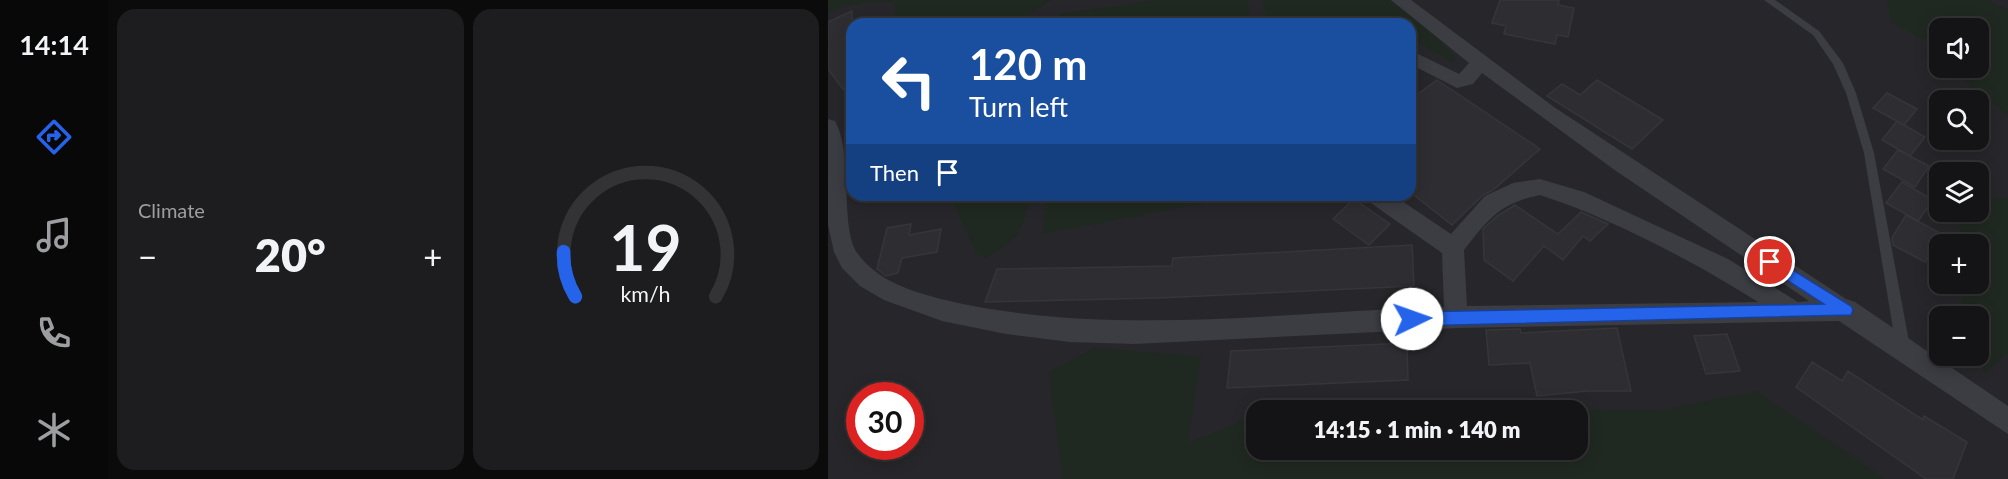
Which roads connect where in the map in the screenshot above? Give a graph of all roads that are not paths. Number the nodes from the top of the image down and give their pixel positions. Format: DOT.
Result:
graph roads {
  1 [pos="1400,0"];
  2 [pos="1769,0"];
  3 [pos="1416,59"];
  4 [pos="1479,64"];
  5 [pos="828,126"];
  6 [pos="1385,201"];
  7 [pos="1453,248"];
  8 [pos="1846,310"];
  9 [pos="1795,313"];
  10 [pos="1456,316"];
  11 [pos="1904,348"];
  12 [pos="2008,421"];
  1 -- 4 [label="street"];
  2 -- 11 [label="lane"];
  3 -- 4 [label="street"];
  4 -- 8 [label="street"];
  5 -- 10 [label="street"];
  6 -- 7 [label="street"];
  7 -- 9 [label="street"];
  7 -- 10 [label="street"];
  8 -- 9 [label="street"];
  8 -- 11 [label="street"];
  9 -- 10 [label="street"];
  11 -- 12 [label="street"];
}
